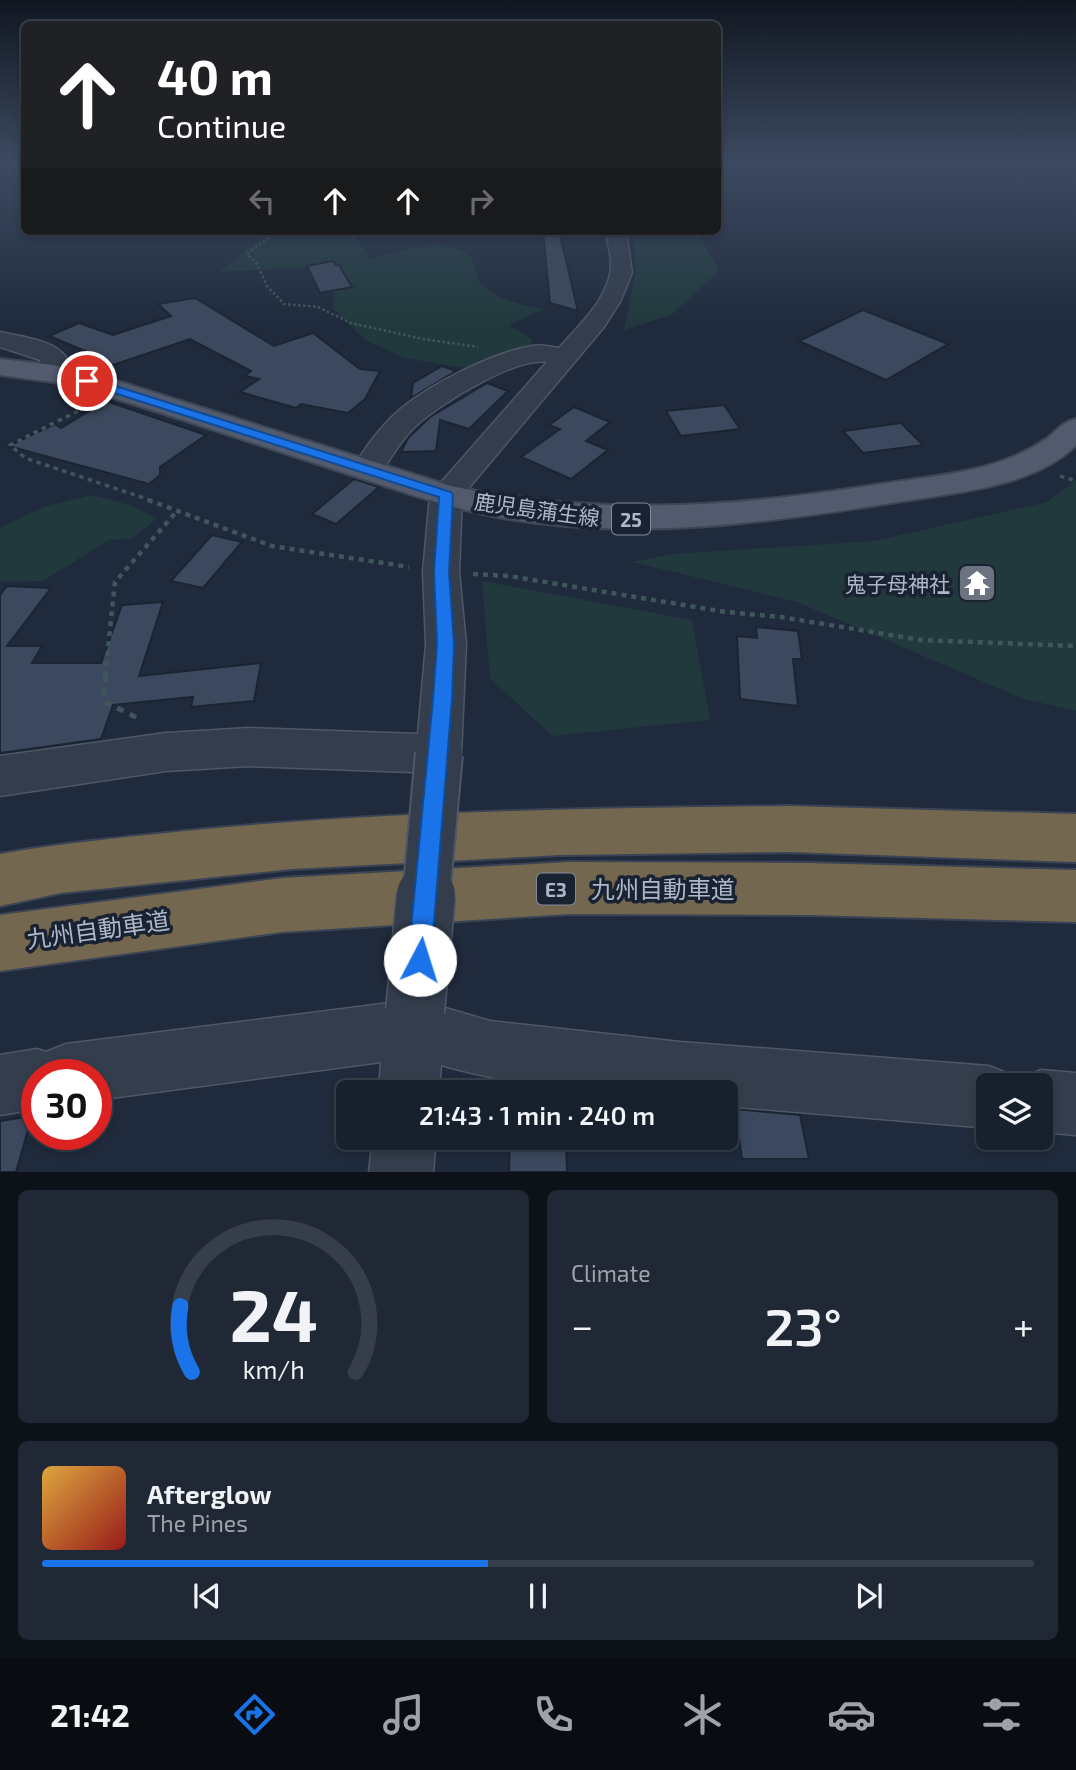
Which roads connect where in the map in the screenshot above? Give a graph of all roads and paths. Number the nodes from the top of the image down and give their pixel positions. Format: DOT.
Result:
graph roads {
  1 [pos="272,235"];
  2 [pos="617,235"];
  3 [pos="0,339"];
  4 [pos="534,353"];
  5 [pos="565,357"];
  6 [pos="0,367"];
  7 [pos="51,373"];
  8 [pos="122,390"];
  9 [pos="1076,428"];
  10 [pos="368,469"];
  11 [pos="446,495"];
  12 [pos="177,511"];
  13 [pos="441,572"];
  14 [pos="1076,646"];
  15 [pos="166,752"];
  16 [pos="439,754"];
  17 [pos="0,776"];
  18 [pos="1076,838"];
  19 [pos="0,880"];
  20 [pos="1076,897"];
  21 [pos="0,943"];
  22 [pos="415,1020"];
  23 [pos="112,1067"];
  24 [pos="410,1080"];
  25 [pos="21,1082"];
  26 [pos="0,1085"];
  27 [pos="976,1096"];
  28 [pos="1053,1102"];
  29 [pos="1076,1104"];
  30 [pos="404,1150"];
  31 [pos="401,1171"];
  1 -- 4 [label="path"];
  2 -- 5 [label="street"];
  3 -- 7 [label="street"];
  4 -- 5 [label="street"];
  4 -- 10 [label="street"];
  5 -- 11 [label="street"];
  6 -- 7 [label="main road, 鹿児島蒲生線 / 25"];
  7 -- 8 [label="main road, 鹿児島蒲生線 / 25"];
  8 -- 10 [label="main road, 鹿児島蒲生線 / 25"];
  8 -- 12 [label="path"];
  9 -- 11 [label="main road, 鹿児島蒲生線 / 25"];
  10 -- 11 [label="main road, 鹿児島蒲生線 / 25"];
  11 -- 13 [label="street"];
  12 -- 13 [label="path"];
  12 -- 15 [label="path"];
  13 -- 14 [label="path"];
  13 -- 16 [label="street"];
  15 -- 16 [label="street"];
  15 -- 17 [label="street"];
  16 -- 22 [label="street, bridge"];
  18 -- 19 [label="highway"];
  20 -- 21 [label="highway, 九州自動車道 / E3"];
  22 -- 23 [label="street"];
  22 -- 24 [label="street"];
  22 -- 27 [label="street"];
  25 -- 26 [label="street"];
  28 -- 29 [label="street"];
  30 -- 31 [label="street"];
}
